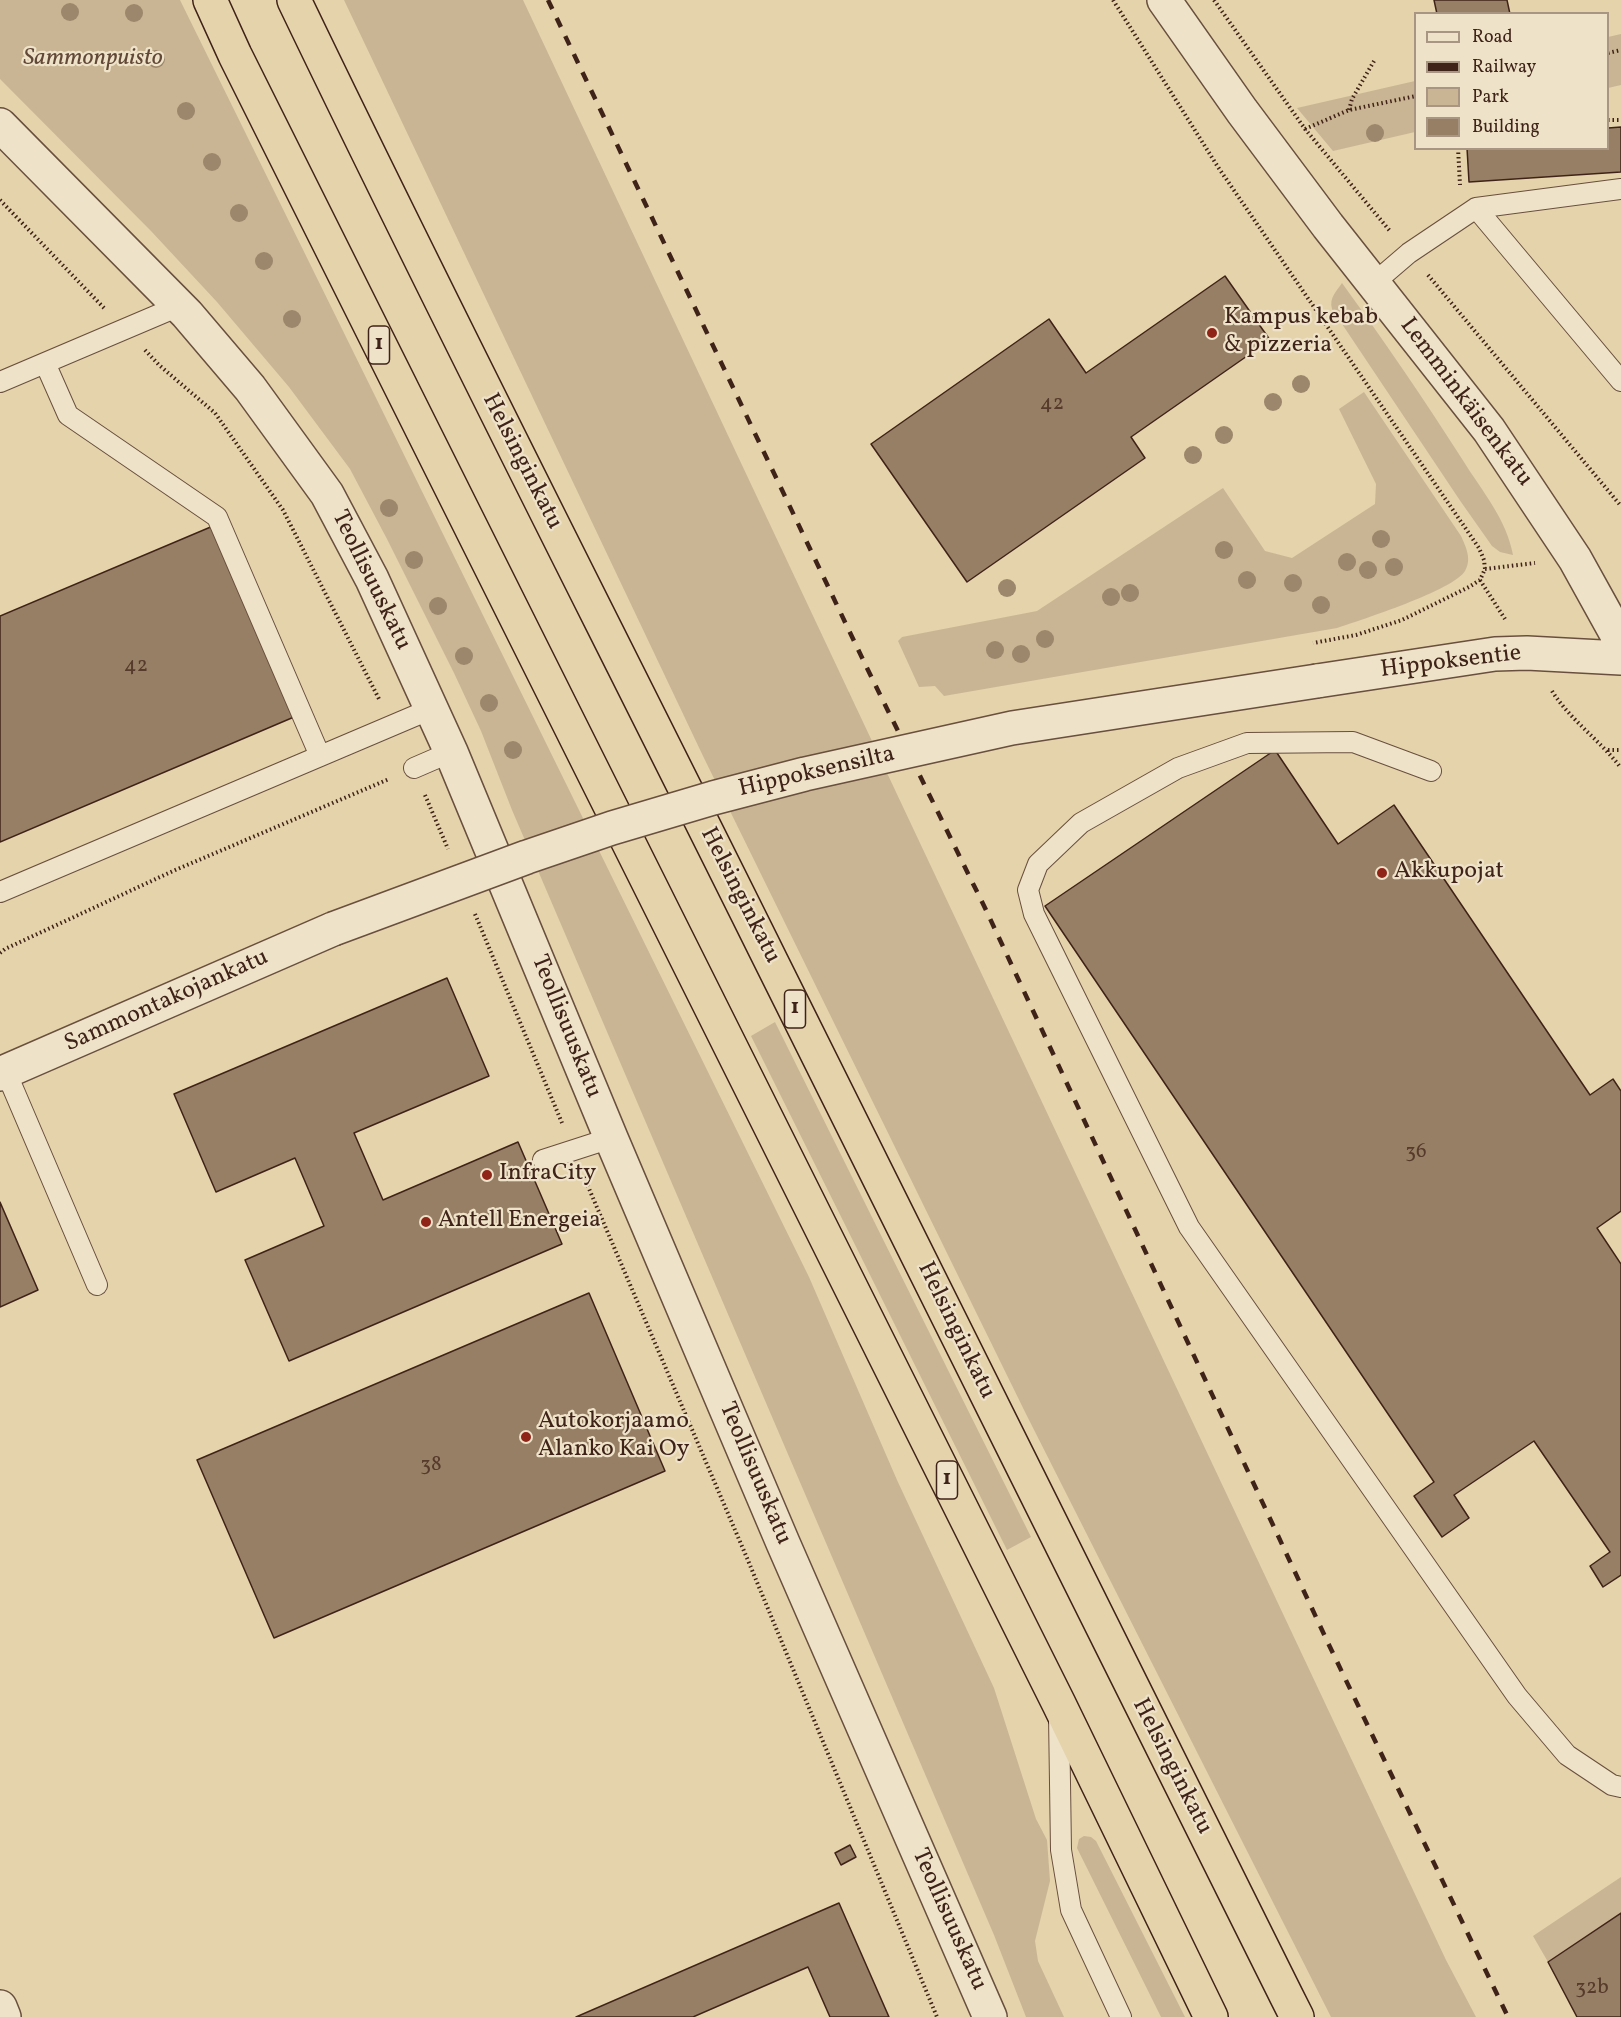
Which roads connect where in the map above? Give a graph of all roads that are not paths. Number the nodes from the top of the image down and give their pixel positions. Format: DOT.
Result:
graph roads {
  1 [pos="210,0"];
  2 [pos="294,0"];
  3 [pos="1164,0"];
  4 [pos="0,124"];
  5 [pos="1621,189"];
  6 [pos="1476,208"];
  7 [pos="1374,283"];
  8 [pos="179,306"];
  9 [pos="45,363"];
  10 [pos="1621,381"];
  11 [pos="0,382"];
  12 [pos="1621,642"];
  13 [pos="1621,658"];
  14 [pos="1317,681"];
  15 [pos="431,709"];
  16 [pos="451,752"];
  17 [pos="320,756"];
  18 [pos="414,768"];
  19 [pos="1431,771"];
  20 [pos="0,891"];
  21 [pos="333,929"];
  22 [pos="3,1073"];
  23 [pos="611,1138"];
  24 [pos="543,1160"];
  25 [pos="98,1285"];
  26 [pos="1059,1704"];
  27 [pos="1621,1787"];
  28 [pos="0,2007"];
  29 [pos="4,2017"];
  30 [pos="990,2017"];
  31 [pos="1121,2017"];
  32 [pos="1211,2017"];
  33 [pos="1297,2017"];
  1 -- 26 [label="highway, 1"];
  2 -- 33 [label="highway, Helsinginkatu / 1"];
  3 -- 7 [label="street, Lemminkäisenkatu"];
  4 -- 8 [label="street, Teollisuuskatu"];
  5 -- 6 [label="lane"];
  6 -- 7 [label="lane"];
  6 -- 10 [label="lane"];
  7 -- 12 [label="street, Lemminkäisenkatu"];
  8 -- 9 [label="lane"];
  8 -- 15 [label="street, Teollisuuskatu"];
  9 -- 11 [label="lane"];
  9 -- 17 [label="lane"];
  13 -- 14 [label="street, Hippoksentie"];
  14 -- 21 [label="street, Hippoksensilta, bridge"];
  15 -- 16 [label="street, Teollisuuskatu"];
  15 -- 17 [label="lane"];
  16 -- 18 [label="lane"];
  16 -- 23 [label="street, Teollisuuskatu"];
  17 -- 20 [label="lane"];
  19 -- 27 [label="lane"];
  21 -- 22 [label="street, Sammontakojankatu"];
  22 -- 25 [label="lane"];
  23 -- 24 [label="lane"];
  23 -- 30 [label="street, Teollisuuskatu"];
  26 -- 31 [label="lane"];
  26 -- 32 [label="highway, 1"];
  28 -- 29 [label="street"];
}
